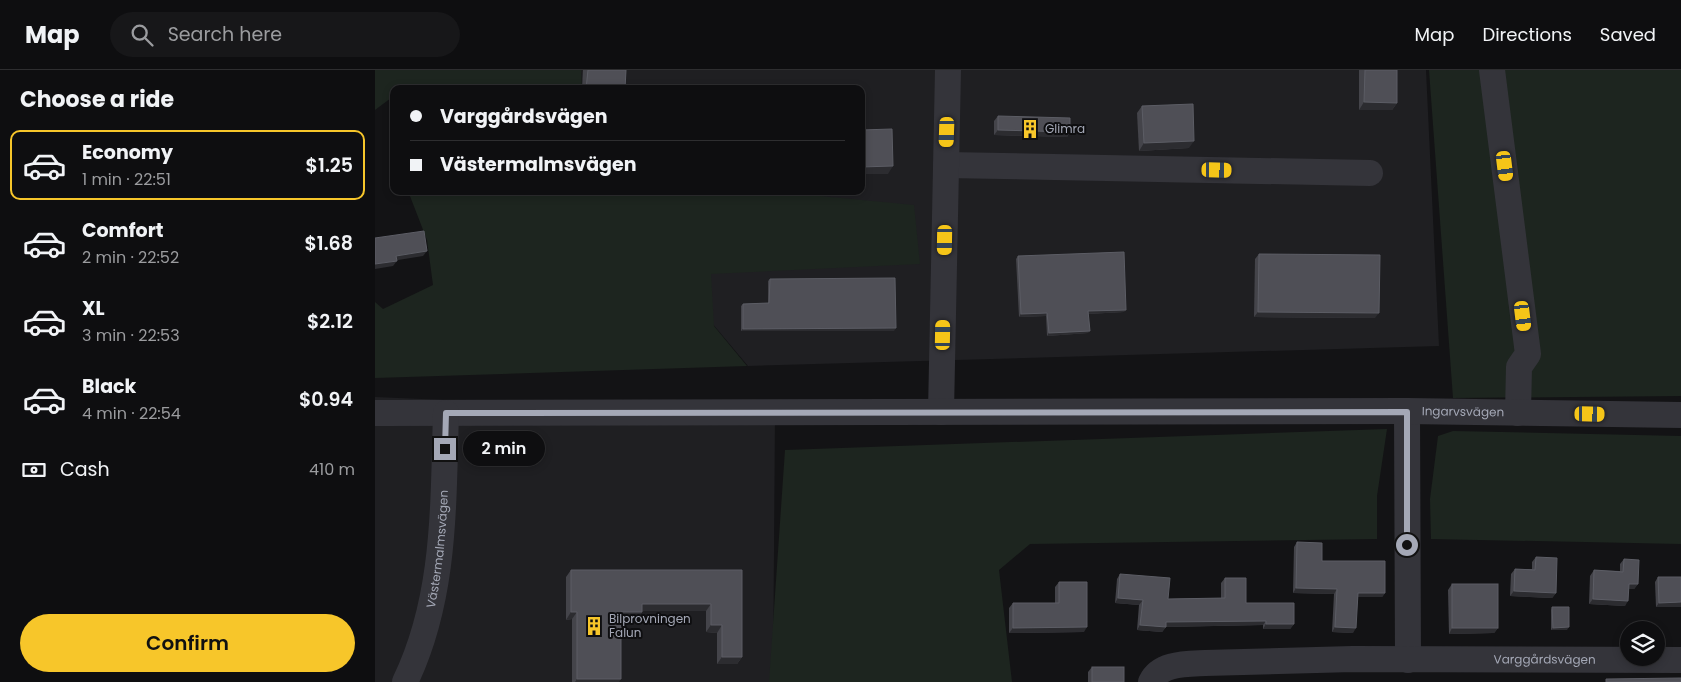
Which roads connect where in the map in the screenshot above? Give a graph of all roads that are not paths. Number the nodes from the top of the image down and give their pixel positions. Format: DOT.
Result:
graph roads {
  1 [pos="948,70"];
  2 [pos="1492,70"];
  3 [pos="946,165"];
  4 [pos="1370,173"];
  5 [pos="941,412"];
  6 [pos="1407,412"];
  7 [pos="375,413"];
  8 [pos="446,413"];
  9 [pos="1518,413"];
  10 [pos="1681,415"];
  11 [pos="1408,660"];
  12 [pos="1681,660"];
  13 [pos="1532,671"];
  14 [pos="405,682"];
  15 [pos="1151,682"];
  1 -- 3 [label="street"];
  2 -- 9 [label="street"];
  3 -- 4 [label="street"];
  3 -- 5 [label="street"];
  5 -- 6 [label="street, Ingarvsvägen"];
  5 -- 8 [label="street, Ingarvsvägen"];
  6 -- 9 [label="street, Ingarvsvägen"];
  6 -- 11 [label="street"];
  7 -- 8 [label="street, Ingarvsvägen"];
  8 -- 14 [label="street, Västermalmsvägen"];
  9 -- 10 [label="street, Ingarvsvägen"];
  11 -- 13 [label="street, Varggårdsvägen"];
  11 -- 15 [label="street, Varggårdsvägen"];
  12 -- 13 [label="street, Varggårdsvägen"];
}
